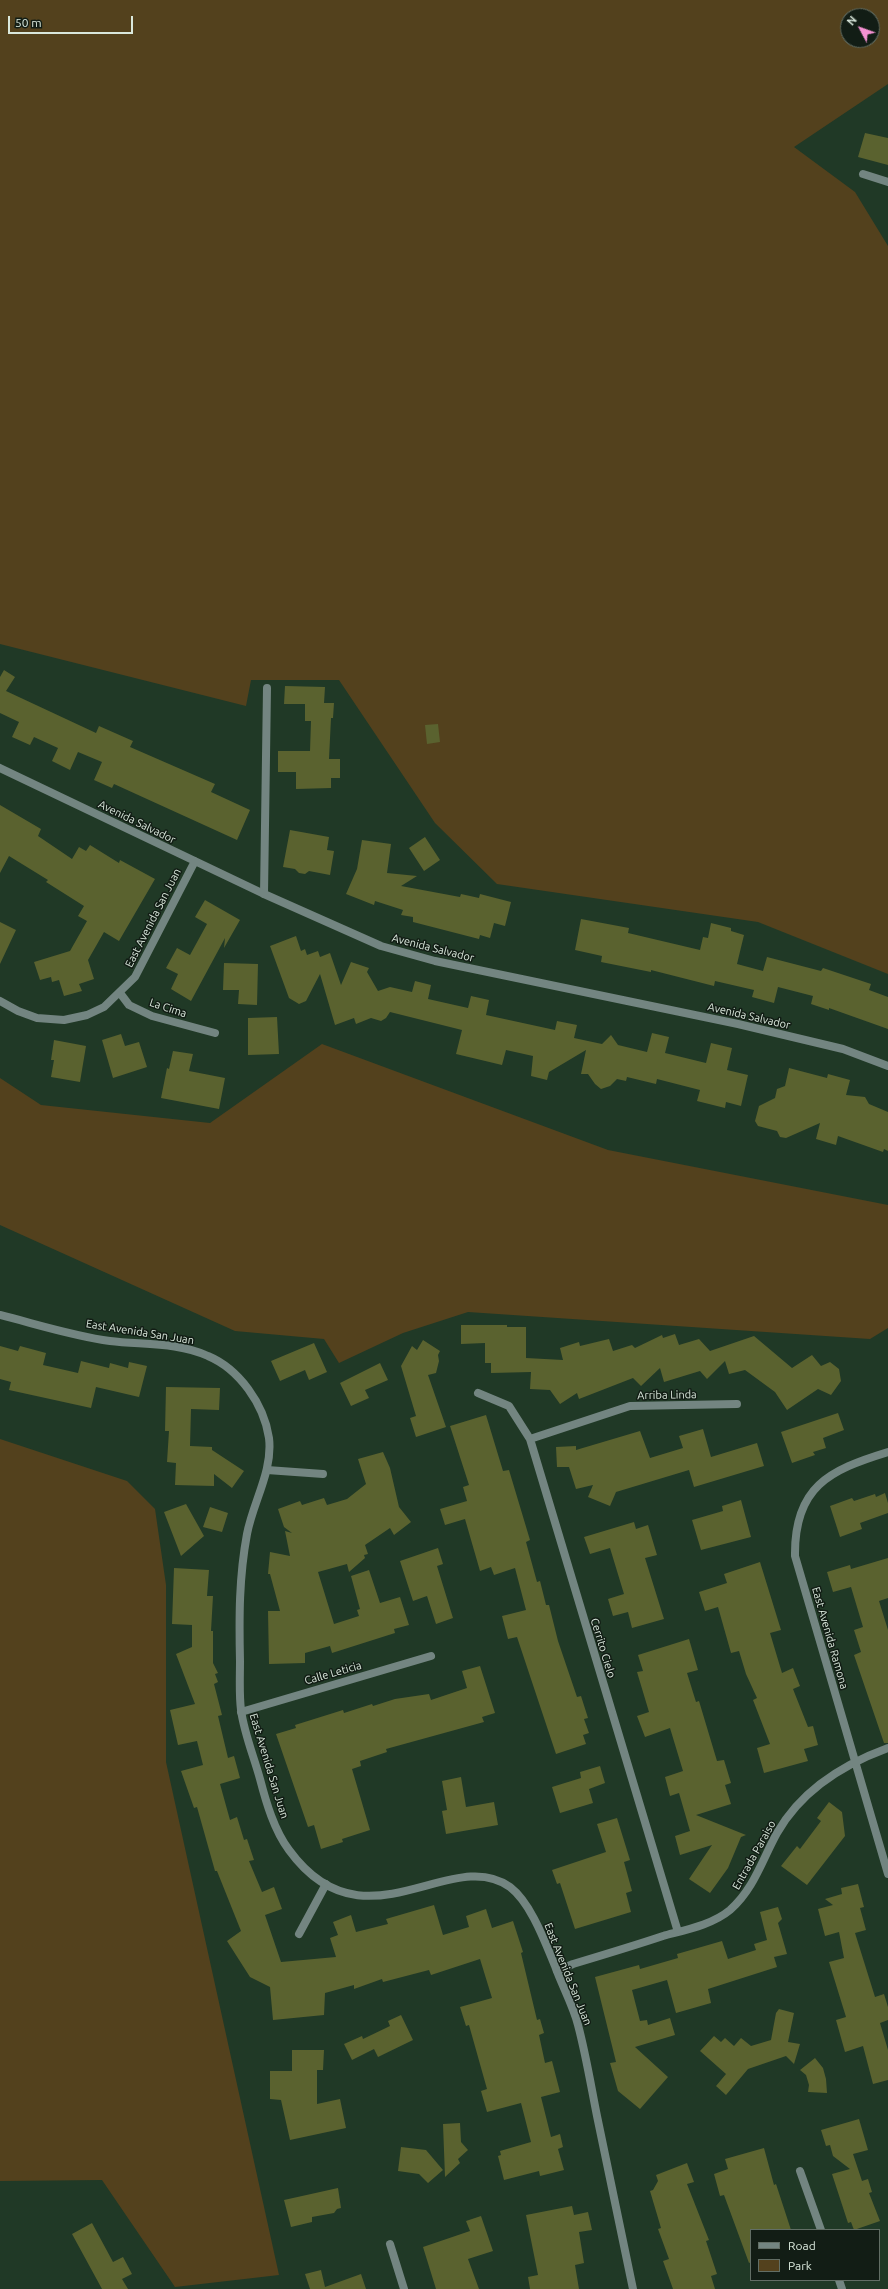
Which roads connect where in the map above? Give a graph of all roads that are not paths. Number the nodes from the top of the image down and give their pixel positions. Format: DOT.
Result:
graph roads {
  1 [pos="862,174"];
  2 [pos="888,182"];
  3 [pos="267,688"];
  4 [pos="0,768"];
  5 [pos="195,861"];
  6 [pos="264,894"];
  7 [pos="120,993"];
  8 [pos="0,1001"];
  9 [pos="215,1033"];
  10 [pos="888,1066"];
  11 [pos="0,1315"];
  12 [pos="478,1393"];
  13 [pos="738,1404"];
  14 [pos="530,1439"];
  15 [pos="888,1452"];
  16 [pos="267,1470"];
  17 [pos="323,1474"];
  18 [pos="430,1656"];
  19 [pos="241,1712"];
  20 [pos="888,1748"];
  21 [pos="855,1762"];
  22 [pos="888,1874"];
  23 [pos="326,1884"];
  24 [pos="678,1932"];
  25 [pos="299,1934"];
  26 [pos="557,1971"];
  27 [pos="800,2171"];
  28 [pos="821,2229"];
  29 [pos="390,2244"];
  30 [pos="404,2289"];
  31 [pos="633,2289"];
  1 -- 2 [label="street"];
  3 -- 6 [label="street"];
  4 -- 5 [label="street, Avenida Salvador"];
  5 -- 6 [label="street, Avenida Salvador"];
  5 -- 7 [label="street, East Avenida San Juan"];
  6 -- 10 [label="street, Avenida Salvador"];
  7 -- 8 [label="street, East Avenida San Juan"];
  7 -- 9 [label="street, La Cima"];
  11 -- 16 [label="street, East Avenida San Juan"];
  12 -- 14 [label="street, Cerrito Cielo"];
  13 -- 14 [label="street, Arriba Linda"];
  14 -- 24 [label="street, Cerrito Cielo"];
  15 -- 21 [label="street, East Avenida Ramona"];
  16 -- 17 [label="street"];
  16 -- 19 [label="street, East Avenida San Juan"];
  18 -- 19 [label="street, Calle Leticia"];
  19 -- 23 [label="street, East Avenida San Juan"];
  20 -- 21 [label="street, Entrada Paraiso"];
  21 -- 22 [label="street, East Avenida Ramona"];
  21 -- 24 [label="street, Entrada Paraiso"];
  23 -- 25 [label="street"];
  23 -- 26 [label="street, East Avenida San Juan"];
  24 -- 26 [label="street, Entrada Paraiso"];
  26 -- 31 [label="street, East Avenida San Juan"];
  27 -- 28 [label="street"];
  29 -- 30 [label="street"];
}
